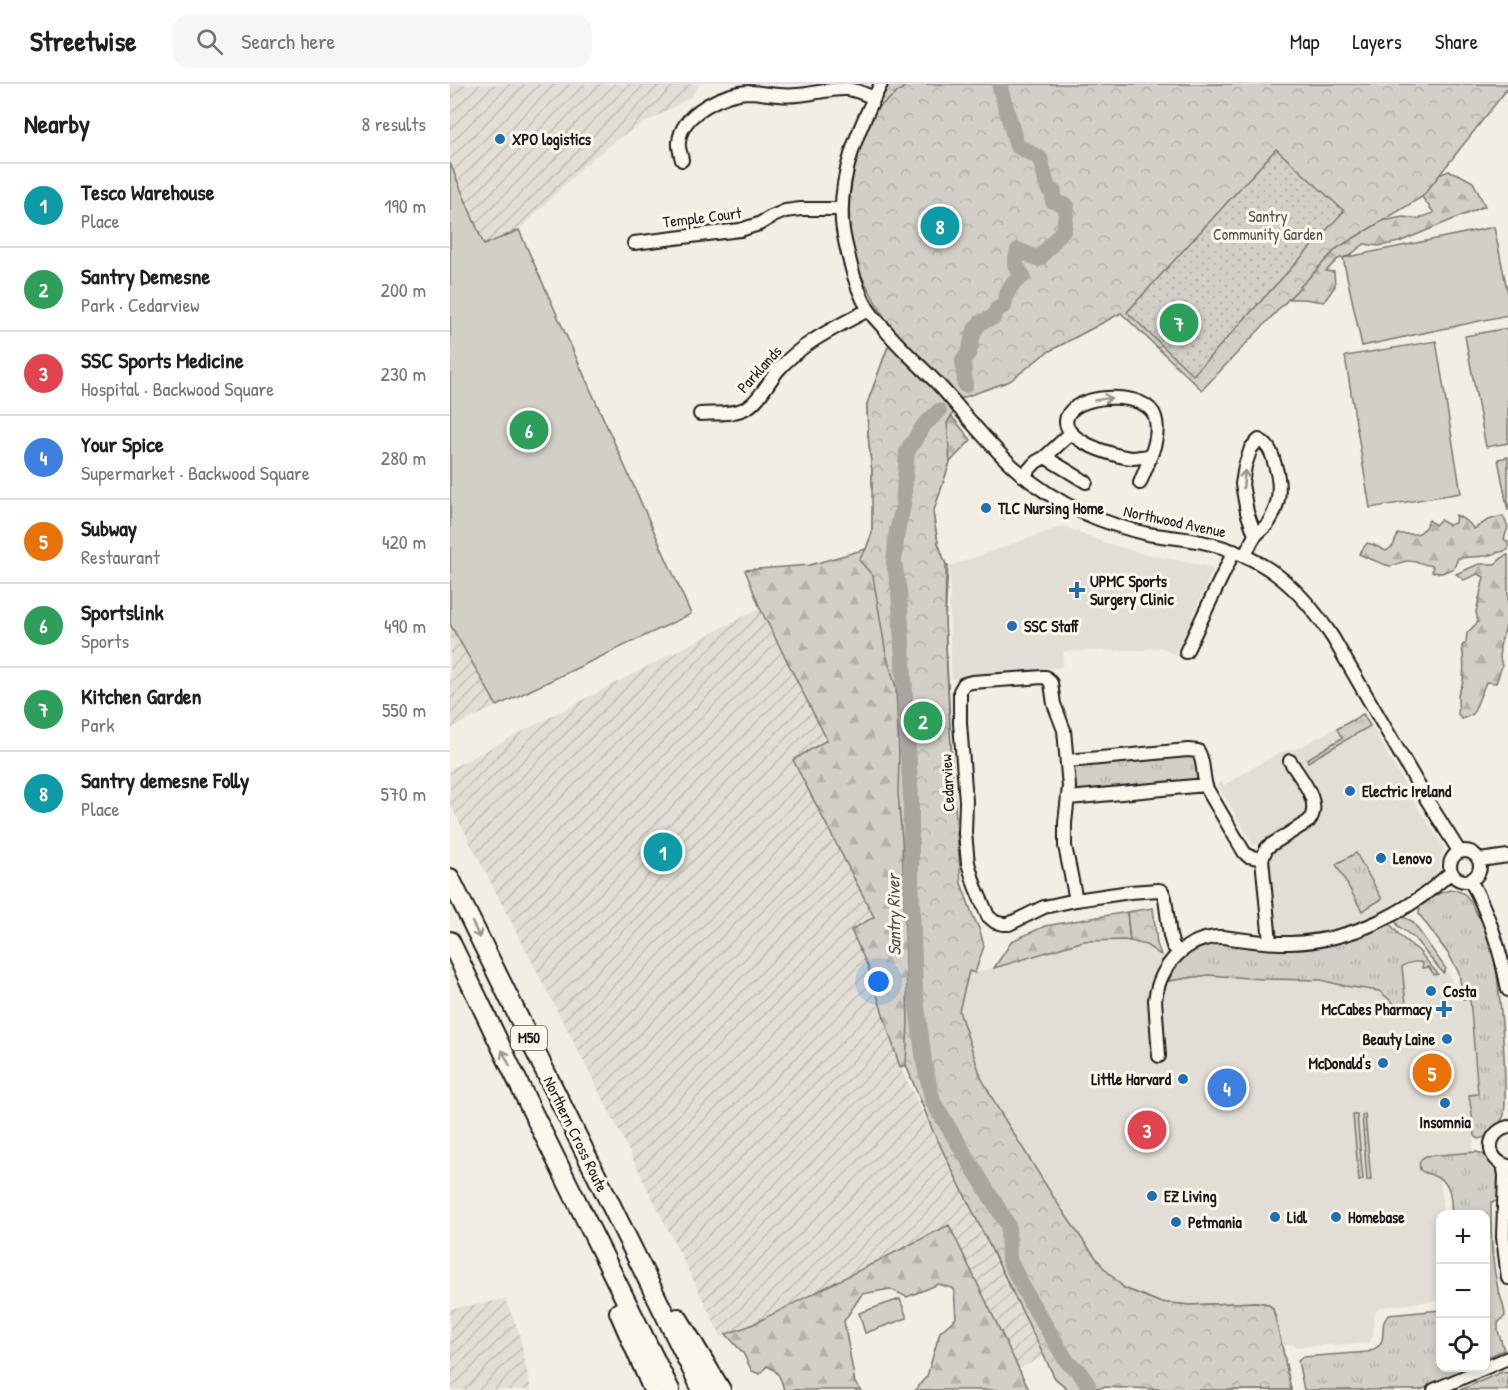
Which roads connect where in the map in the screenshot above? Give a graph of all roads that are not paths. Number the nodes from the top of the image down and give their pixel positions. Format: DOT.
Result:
graph roads {
  1 [pos="881,84"];
  2 [pos="834,87"];
  3 [pos="874,98"];
  4 [pos="682,160"];
  5 [pos="842,209"];
  6 [pos="634,243"];
  7 [pos="868,310"];
  8 [pos="700,414"];
  9 [pos="1071,433"];
  10 [pos="1150,456"];
  11 [pos="1045,457"];
  12 [pos="1023,476"];
  13 [pos="1086,482"];
  14 [pos="1140,483"];
  15 [pos="1255,535"];
  16 [pos="1239,553"];
  17 [pos="1186,652"];
  18 [pos="1067,761"];
  19 [pos="1290,761"];
  20 [pos="1205,785"];
  21 [pos="1069,798"];
  22 [pos="1459,851"];
  23 [pos="1508,856"];
  24 [pos="1262,859"];
  25 [pos="1480,860"];
  26 [pos="1451,872"];
  27 [pos="450,878"];
  28 [pos="1470,880"];
  29 [pos="1076,900"];
  30 [pos="450,942"];
  31 [pos="1269,942"];
  32 [pos="1179,952"];
  33 [pos="1508,990"];
  34 [pos="1159,1056"];
  35 [pos="532,1111"];
  36 [pos="1508,1127"];
  37 [pos="1505,1165"];
  38 [pos="607,1197"];
  39 [pos="1508,1278"];
  40 [pos="1508,1358"];
  41 [pos="653,1390"];
  42 [pos="670,1390"];
  43 [pos="702,1390"];
  44 [pos="721,1390"];
  45 [pos="1434,1390"];
  1 -- 3 [label="street, Northwood Avenue"];
  2 -- 3 [label="street"];
  2 -- 4 [label="street"];
  3 -- 5 [label="street, Northwood Avenue"];
  5 -- 6 [label="street, Temple Court"];
  5 -- 7 [label="street, Northwood Avenue"];
  7 -- 8 [label="street, Parklands"];
  7 -- 12 [label="street, Northwood Avenue"];
  9 -- 10 [label="street"];
  9 -- 10 [label="street, one-way"];
  9 -- 11 [label="street"];
  10 -- 14 [label="street"];
  11 -- 12 [label="street"];
  11 -- 13 [label="street"];
  12 -- 16 [label="street, Northwood Avenue"];
  15 -- 15 [label="street, one-way"];
  15 -- 16 [label="street"];
  16 -- 17 [label="street"];
  16 -- 22 [label="street, Northwood Avenue"];
  18 -- 20 [label="street"];
  18 -- 21 [label="street, Cedarview"];
  18 -- 29 [label="street, Cedarview"];
  19 -- 24 [label="street"];
  20 -- 21 [label="street"];
  20 -- 24 [label="street"];
  21 -- 29 [label="street, Cedarview"];
  22 -- 25 [label="street"];
  22 -- 26 [label="street"];
  23 -- 25 [label="street"];
  24 -- 31 [label="street"];
  25 -- 28 [label="street"];
  26 -- 28 [label="street"];
  26 -- 31 [label="street"];
  27 -- 38 [label="highway, Northern Cross Route / M50, one-way"];
  28 -- 33 [label="street"];
  29 -- 32 [label="street, Cedarview"];
  35 -- 30 [label="highway, Northern Cross Route / M50, one-way"];
  31 -- 32 [label="street"];
  32 -- 34 [label="street"];
  35 -- 41 [label="highway"];
  35 -- 42 [label="highway, Northern Cross Route / M50"];
  36 -- 37 [label="street"];
  37 -- 39 [label="street"];
  38 -- 43 [label="highway, Northern Cross Route / M50"];
  38 -- 44 [label="highway"];
  40 -- 45 [label="street"];
}
